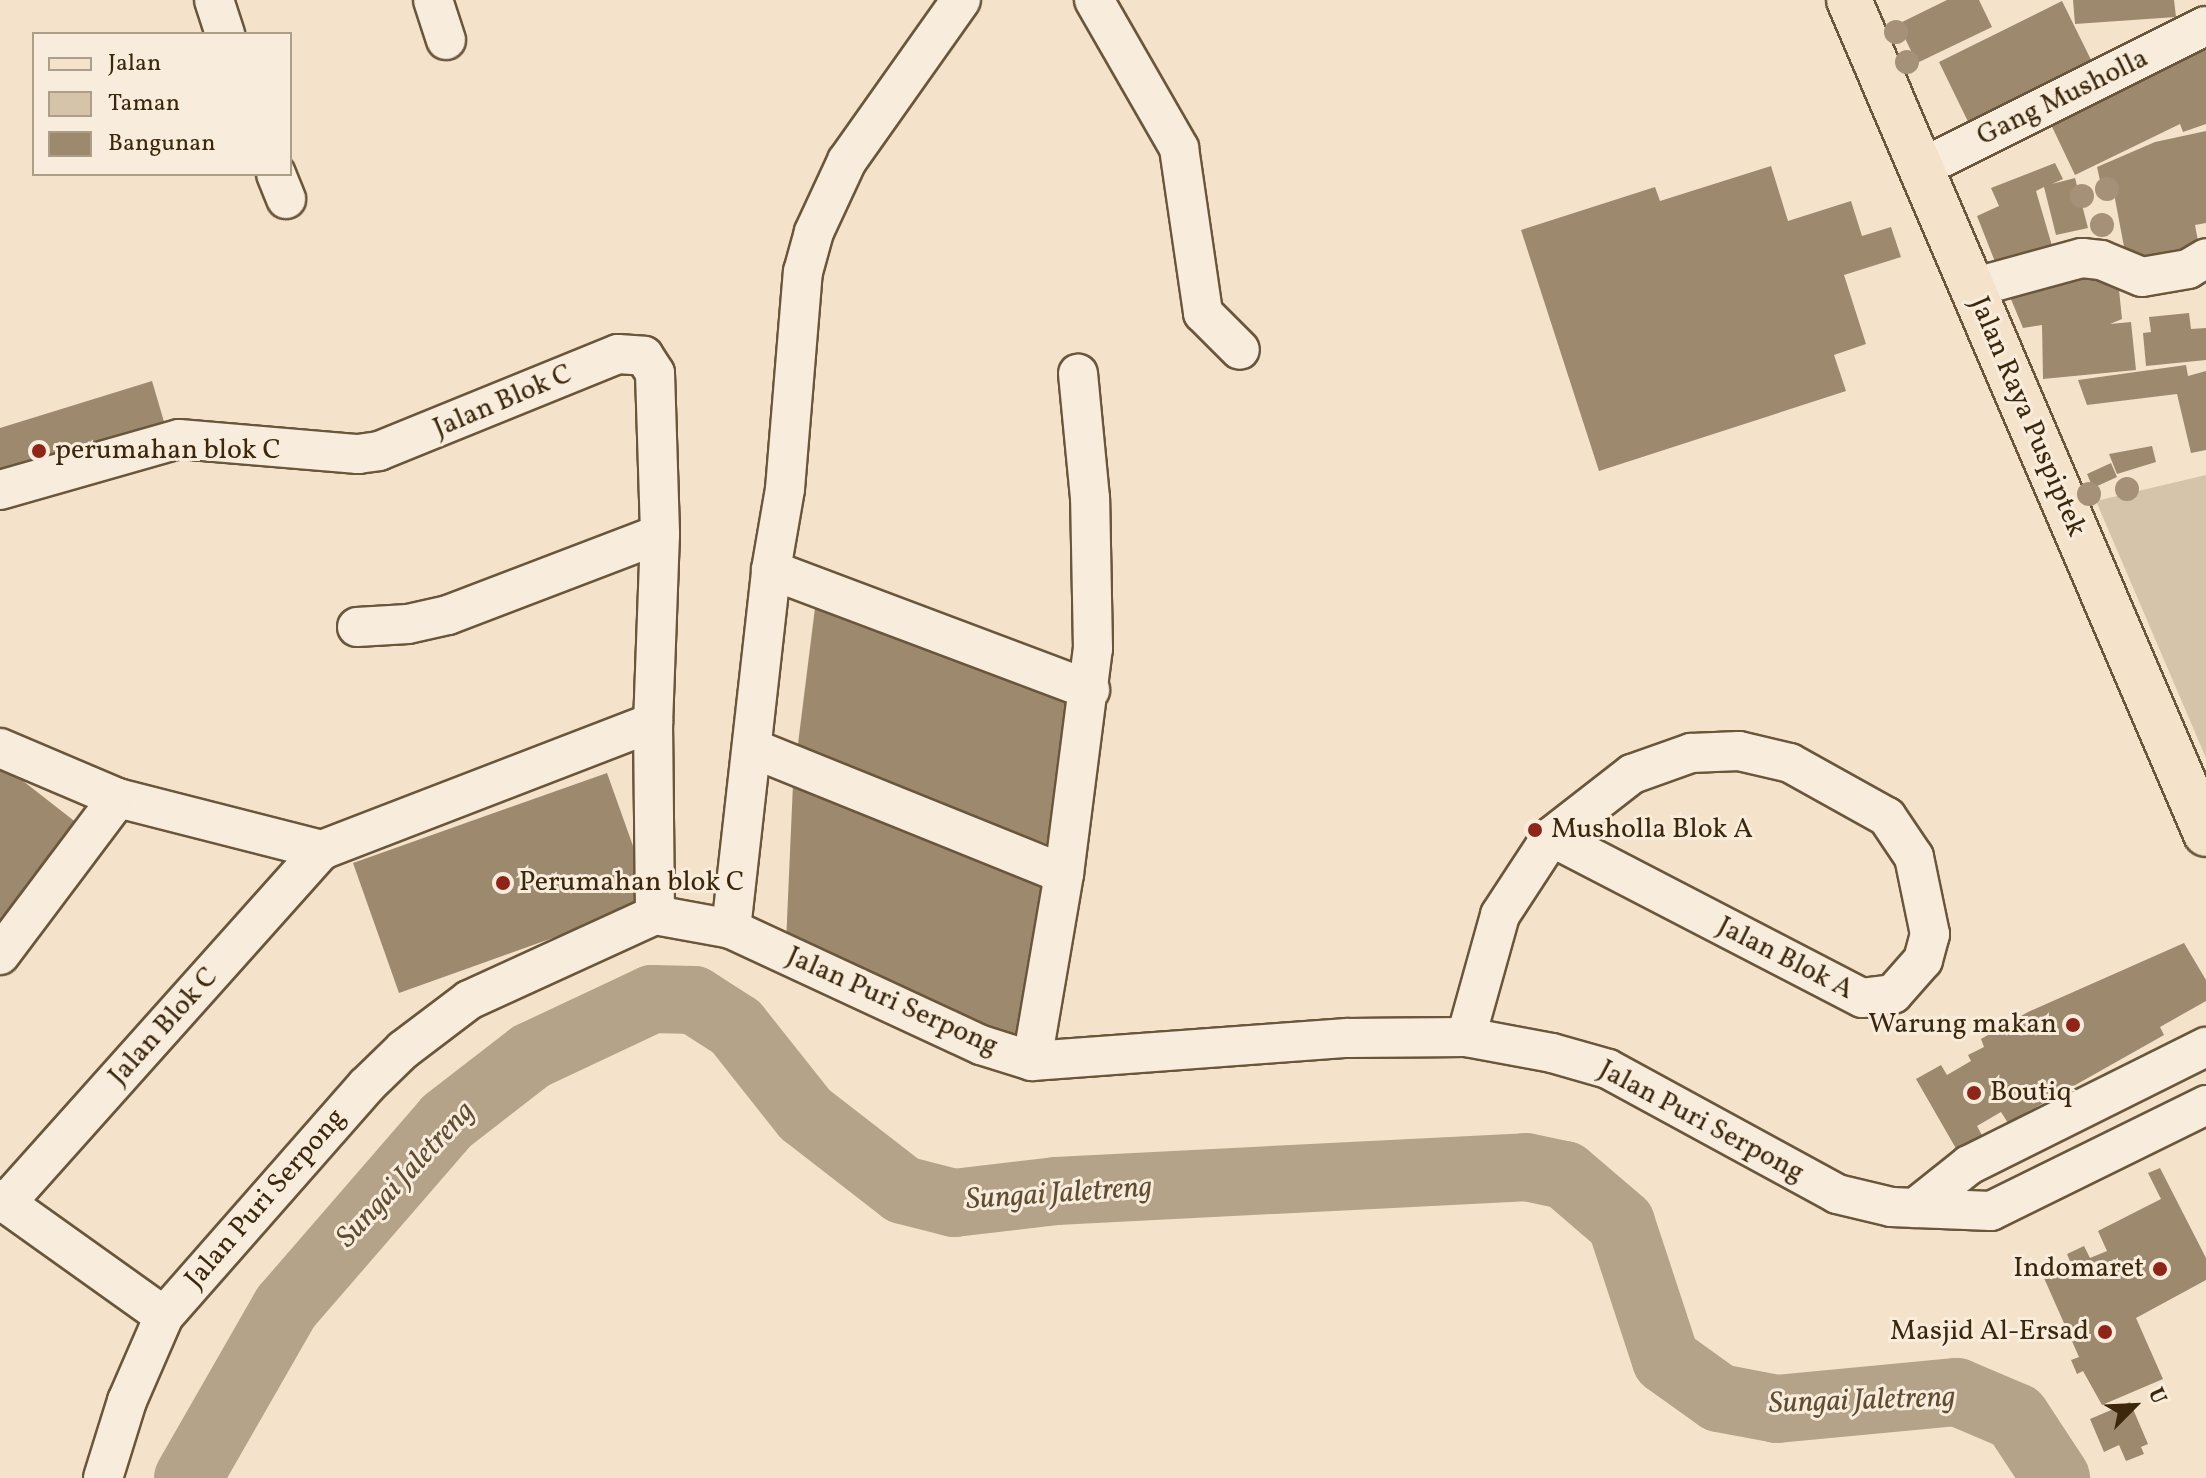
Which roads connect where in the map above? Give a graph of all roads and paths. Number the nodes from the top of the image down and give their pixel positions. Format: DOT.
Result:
graph roads {
  1 [pos="214,0"];
  2 [pos="433,0"];
  3 [pos="961,0"];
  4 [pos="1094,0"];
  5 [pos="1849,0"];
  6 [pos="2206,26"];
  7 [pos="224,32"];
  8 [pos="446,40"];
  9 [pos="1921,168"];
  10 [pos="2206,258"];
  11 [pos="1972,288"];
  12 [pos="1240,350"];
  13 [pos="1078,374"];
  14 [pos="0,490"];
  15 [pos="660,534"];
  16 [pos="771,570"];
  17 [pos="357,627"];
  18 [pos="1090,690"];
  19 [pos="653,722"];
  20 [pos="0,748"];
  21 [pos="754,749"];
  22 [pos="118,798"];
  23 [pos="2206,834"];
  24 [pos="1551,837"];
  25 [pos="322,850"];
  26 [pos="1064,874"];
  27 [pos="655,915"];
  28 [pos="731,929"];
  29 [pos="2,949"];
  30 [pos="1466,1037"];
  31 [pos="2206,1047"];
  32 [pos="1032,1061"];
  33 [pos="2206,1105"];
  34 [pos="2,1202"];
  35 [pos="1915,1208"];
  36 [pos="164,1316"];
  37 [pos="103,1478"];
  1 -- 7 [label="street"];
  2 -- 8 [label="street"];
  3 -- 16 [label="street"];
  4 -- 12 [label="street"];
  5 -- 9 [label="main road, Jalan Raya Puspiptek"];
  6 -- 9 [label="street, Gang Musholla"];
  9 -- 11 [label="main road, Jalan Raya Puspiptek"];
  10 -- 11 [label="street"];
  11 -- 23 [label="main road, Jalan Raya Puspiptek"];
  13 -- 18 [label="street"];
  14 -- 15 [label="street, Jalan Blok C"];
  15 -- 17 [label="street"];
  15 -- 19 [label="street, Jalan Blok C"];
  16 -- 18 [label="street"];
  16 -- 21 [label="street"];
  18 -- 26 [label="street"];
  19 -- 25 [label="street, Jalan Blok C"];
  19 -- 27 [label="street, Jalan Blok C"];
  20 -- 22 [label="street"];
  21 -- 26 [label="street"];
  21 -- 28 [label="street"];
  22 -- 25 [label="street"];
  22 -- 29 [label="street"];
  24 -- 24 [label="street, Jalan Blok A"];
  24 -- 30 [label="street, Jalan Blok A"];
  25 -- 34 [label="street, Jalan Blok C"];
  26 -- 32 [label="street"];
  27 -- 28 [label="street, Jalan Puri Serpong"];
  27 -- 36 [label="street, Jalan Puri Serpong"];
  28 -- 32 [label="street, Jalan Puri Serpong"];
  30 -- 32 [label="street, Jalan Puri Serpong"];
  30 -- 35 [label="street, Jalan Puri Serpong"];
  31 -- 35 [label="street"];
  33 -- 35 [label="street, Jalan Puri Serpong"];
  34 -- 36 [label="street, Jalan Blok C"];
  36 -- 37 [label="street, Jalan Puri Serpong"];
}
